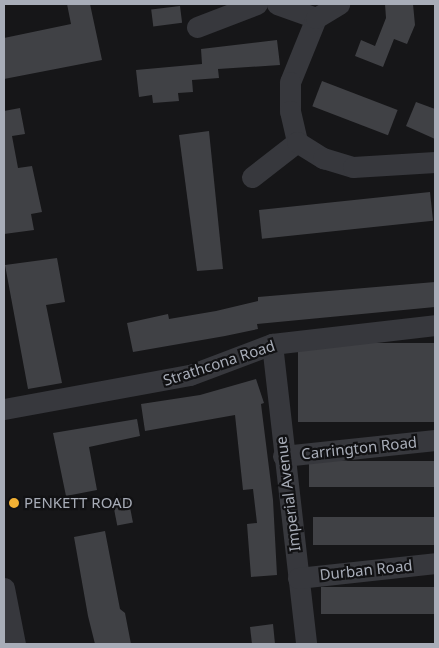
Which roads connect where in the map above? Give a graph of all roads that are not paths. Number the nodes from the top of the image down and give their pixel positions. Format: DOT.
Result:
graph roads {
  1 [pos="257,4"];
  2 [pos="277,4"];
  3 [pos="339,4"];
  4 [pos="316,18"];
  5 [pos="197,27"];
  6 [pos="298,142"];
  7 [pos="435,162"];
  8 [pos="252,177"];
  9 [pos="435,325"];
  10 [pos="272,344"];
  11 [pos="4,409"];
  12 [pos="435,440"];
  13 [pos="283,456"];
  14 [pos="435,563"];
  15 [pos="298,578"];
  16 [pos="4,588"];
  17 [pos="15,644"];
  18 [pos="306,644"];
  1 -- 5 [label="street"];
  2 -- 4 [label="street"];
  3 -- 4 [label="street"];
  4 -- 6 [label="street"];
  6 -- 7 [label="street"];
  6 -- 8 [label="street"];
  9 -- 10 [label="street, Strathcona Road"];
  10 -- 11 [label="street, Strathcona Road"];
  10 -- 13 [label="street, Imperial Avenue"];
  12 -- 13 [label="street, Carrington Road"];
  13 -- 15 [label="street, Imperial Avenue"];
  14 -- 15 [label="street, Durban Road"];
  15 -- 18 [label="street, Imperial Avenue"];
  16 -- 17 [label="street"];
}
